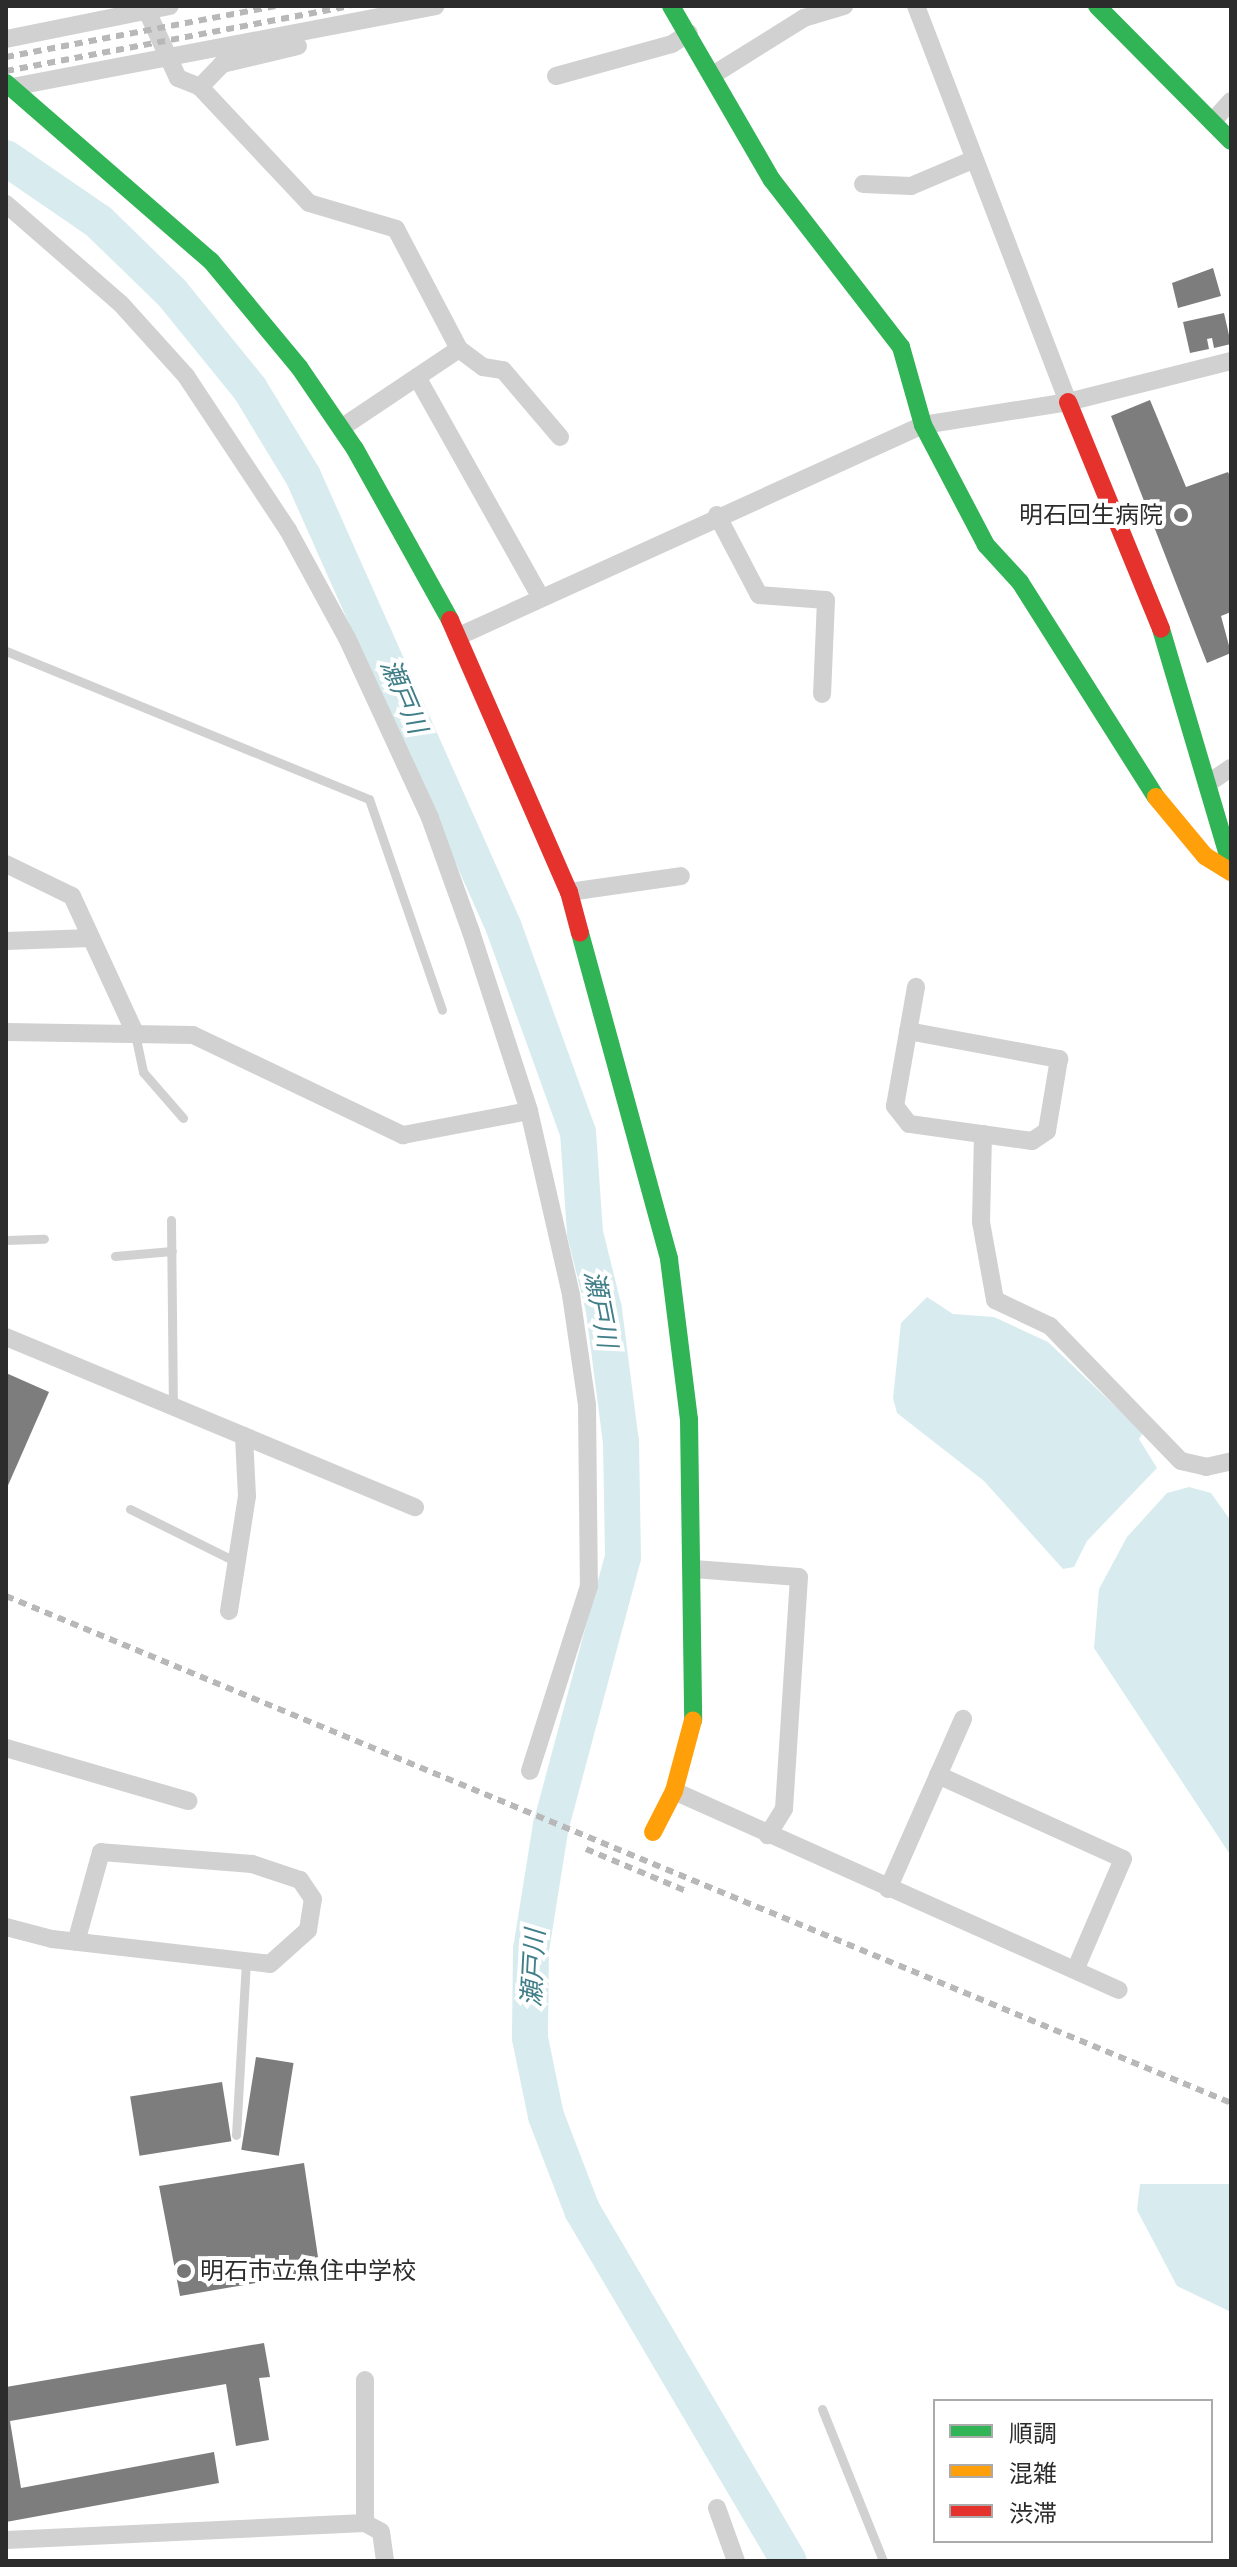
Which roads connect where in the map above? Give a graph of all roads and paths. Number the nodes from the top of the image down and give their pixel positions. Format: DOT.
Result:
graph roads {
  1 [pos="170,6"];
  2 [pos="435,6"];
  3 [pos="671,6"];
  4 [pos="844,6"];
  5 [pos="916,6"];
  6 [pos="1097,6"];
  7 [pos="141,8"];
  8 [pos="689,33"];
  9 [pos="6,39"];
  10 [pos="298,46"];
  11 [pos="164,58"];
  12 [pos="716,73"];
  13 [pos="556,76"];
  14 [pos="8,86"];
  15 [pos="200,87"];
  16 [pos="1231,101"];
  17 [pos="1212,122"];
  18 [pos="1231,141"];
  19 [pos="975,159"];
  20 [pos="863,184"];
  21 [pos="6,204"];
  22 [pos="459,349"];
  23 [pos="1231,361"];
  24 [pos="417,377"];
  25 [pos="1068,402"];
  26 [pos="923,425"];
  27 [pos="341,428"];
  28 [pos="560,437"];
  29 [pos="717,515"];
  30 [pos="541,598"];
  31 [pos="459,636"];
  32 [pos="6,651"];
  33 [pos="822,694"];
  34 [pos="1231,768"];
  35 [pos="1207,784"];
  36 [pos="6,864"];
  37 [pos="1231,865"];
  38 [pos="1231,872"];
  39 [pos="681,876"];
  40 [pos="569,892"];
  41 [pos="91,938"];
  42 [pos="6,941"];
  43 [pos="916,987"];
  44 [pos="442,1010"];
  45 [pos="134,1031"];
  46 [pos="908,1031"];
  47 [pos="6,1032"];
  48 [pos="529,1111"];
  49 [pos="183,1118"];
  50 [pos="983,1134"];
  51 [pos="171,1220"];
  52 [pos="44,1239"];
  53 [pos="6,1240"];
  54 [pos="172,1251"];
  55 [pos="115,1256"];
  56 [pos="6,1337"];
  57 [pos="173,1406"];
  58 [pos="244,1436"];
  59 [pos="1231,1461"];
  60 [pos="415,1507"];
  61 [pos="130,1509"];
  62 [pos="237,1562"];
  63 [pos="694,1569"];
  64 [pos="229,1611"];
  65 [pos="963,1719"];
  66 [pos="6,1748"];
  67 [pos="530,1771"];
  68 [pos="938,1775"];
  69 [pos="674,1791"];
  70 [pos="188,1801"];
  71 [pos="653,1832"];
  72 [pos="768,1835"];
  73 [pos="888,1889"];
  74 [pos="6,1927"];
  75 [pos="76,1942"];
  76 [pos="246,1961"];
  77 [pos="1076,1968"];
  78 [pos="1119,1990"];
  79 [pos="236,2135"];
  80 [pos="365,2380"];
  81 [pos="822,2409"];
  82 [pos="717,2508"];
  83 [pos="365,2523"];
  84 [pos="6,2540"];
  85 [pos="385,2561"];
  86 [pos="736,2561"];
  87 [pos="883,2561"];
  1 -- 7 [label="street"];
  2 -- 11 [label="street"];
  3 -- 8 [label="street"];
  4 -- 12 [label="street"];
  5 -- 19 [label="street"];
  6 -- 17 [label="street"];
  7 -- 9 [label="street"];
  7 -- 11 [label="street"];
  8 -- 12 [label="street"];
  8 -- 13 [label="street"];
  10 -- 15 [label="street"];
  11 -- 14 [label="street"];
  11 -- 15 [label="street"];
  12 -- 26 [label="street"];
  14 -- 27 [label="street"];
  15 -- 22 [label="street"];
  16 -- 17 [label="street"];
  17 -- 18 [label="street"];
  19 -- 20 [label="street"];
  19 -- 25 [label="street"];
  21 -- 48 [label="street"];
  22 -- 24 [label="street"];
  22 -- 28 [label="street"];
  23 -- 25 [label="street"];
  24 -- 27 [label="street"];
  24 -- 30 [label="street"];
  25 -- 26 [label="street"];
  25 -- 35 [label="street"];
  26 -- 29 [label="street"];
  26 -- 38 [label="street"];
  27 -- 31 [label="street"];
  29 -- 30 [label="street"];
  29 -- 33 [label="street"];
  30 -- 31 [label="street"];
  31 -- 40 [label="street"];
  32 -- 44 [label="lane"];
  34 -- 35 [label="street"];
  35 -- 37 [label="street"];
  36 -- 41 [label="street"];
  39 -- 40 [label="street"];
  40 -- 63 [label="street"];
  41 -- 42 [label="street"];
  41 -- 45 [label="street"];
  43 -- 46 [label="street"];
  45 -- 47 [label="street"];
  45 -- 48 [label="street"];
  45 -- 49 [label="lane"];
  46 -- 50 [label="street"];
  46 -- 50 [label="street"];
  48 -- 67 [label="street"];
  50 -- 59 [label="street"];
  51 -- 54 [label="lane"];
  52 -- 53 [label="lane"];
  54 -- 55 [label="lane"];
  54 -- 57 [label="lane"];
  56 -- 57 [label="street"];
  57 -- 58 [label="street"];
  58 -- 60 [label="street"];
  58 -- 62 [label="street"];
  61 -- 62 [label="lane"];
  62 -- 64 [label="street"];
  63 -- 69 [label="street"];
  63 -- 72 [label="street"];
  65 -- 68 [label="street"];
  66 -- 70 [label="street"];
  68 -- 73 [label="street"];
  68 -- 77 [label="street"];
  69 -- 71 [label="street"];
  69 -- 72 [label="street"];
  72 -- 73 [label="street"];
  73 -- 77 [label="street"];
  74 -- 75 [label="street"];
  75 -- 76 [label="street"];
  75 -- 76 [label="street"];
  76 -- 79 [label="lane"];
  77 -- 78 [label="street"];
  80 -- 83 [label="street"];
  81 -- 87 [label="lane"];
  82 -- 86 [label="street"];
  83 -- 84 [label="street"];
  83 -- 85 [label="street"];
}
